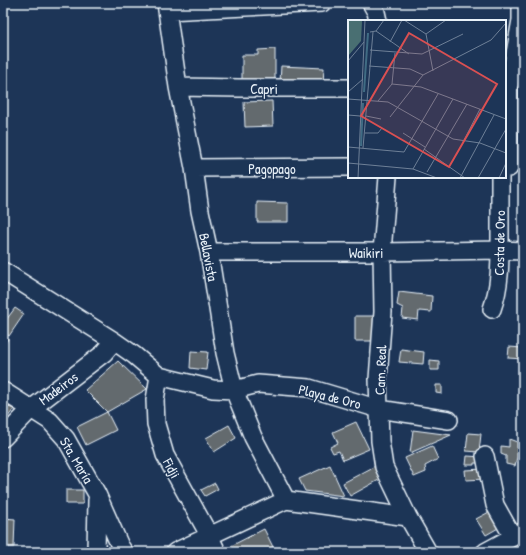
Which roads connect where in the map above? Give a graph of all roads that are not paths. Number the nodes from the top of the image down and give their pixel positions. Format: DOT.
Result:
graph roads {
  1 [pos="322,3"];
  2 [pos="372,3"];
  3 [pos="521,3"];
  4 [pos="166,7"];
  5 [pos="378,20"];
  6 [pos="178,87"];
  7 [pos="512,87"];
  8 [pos="348,88"];
  9 [pos="348,167"];
  10 [pos="194,168"];
  11 [pos="509,170"];
  12 [pos="388,178"];
  13 [pos="500,250"];
  14 [pos="523,251"];
  15 [pos="209,252"];
  16 [pos="382,252"];
  17 [pos="3,271"];
  18 [pos="492,309"];
  19 [pos="114,341"];
  20 [pos="159,376"];
  21 [pos="234,390"];
  22 [pos="3,391"];
  23 [pos="31,409"];
  24 [pos="379,409"];
  25 [pos="449,420"];
  26 [pos="3,438"];
  27 [pos="485,456"];
  28 [pos="97,494"];
  29 [pos="286,500"];
  30 [pos="408,517"];
  31 [pos="518,534"];
  32 [pos="210,535"];
  33 [pos="96,552"];
  34 [pos="124,552"];
  35 [pos="175,552"];
  36 [pos="218,552"];
  37 [pos="428,552"];
  38 [pos="485,552"];
  1 -- 4 [label="street"];
  2 -- 5 [label="street"];
  3 -- 7 [label="street, Costa de Oro"];
  4 -- 6 [label="street, Bellavista"];
  6 -- 8 [label="street, Capri"];
  6 -- 10 [label="street, Bellavista"];
  7 -- 11 [label="street, Costa de Oro"];
  9 -- 10 [label="street, Pagopago"];
  10 -- 15 [label="street, Bellavista"];
  11 -- 13 [label="street, Costa de Oro"];
  12 -- 16 [label="street, Cam. Real"];
  13 -- 14 [label="street, Waikiri"];
  13 -- 16 [label="street, Waikiri"];
  13 -- 18 [label="street, Costa de Oro"];
  15 -- 16 [label="street, Waikiri"];
  15 -- 21 [label="street, Bellavista"];
  16 -- 24 [label="street, Cam. Real"];
  17 -- 19 [label="street"];
  19 -- 20 [label="street"];
  19 -- 23 [label="street, Madeiros"];
  20 -- 21 [label="street, Playa de Oro"];
  20 -- 32 [label="street, Fidji"];
  21 -- 24 [label="street, Playa de Oro"];
  21 -- 29 [label="street, Bellavista"];
  22 -- 23 [label="street, Sta. María"];
  23 -- 26 [label="street, Madeiros"];
  23 -- 28 [label="street, Sta. María"];
  24 -- 25 [label="street, Playa de Oro"];
  24 -- 30 [label="street, Cam. Real"];
  27 -- 31 [label="street"];
  28 -- 33 [label="street"];
  28 -- 34 [label="street, Sta. María"];
  29 -- 30 [label="street"];
  29 -- 32 [label="street"];
  30 -- 37 [label="street, Cam. Real"];
  31 -- 38 [label="street"];
  32 -- 35 [label="street"];
  32 -- 36 [label="street, Fidji"];
}
